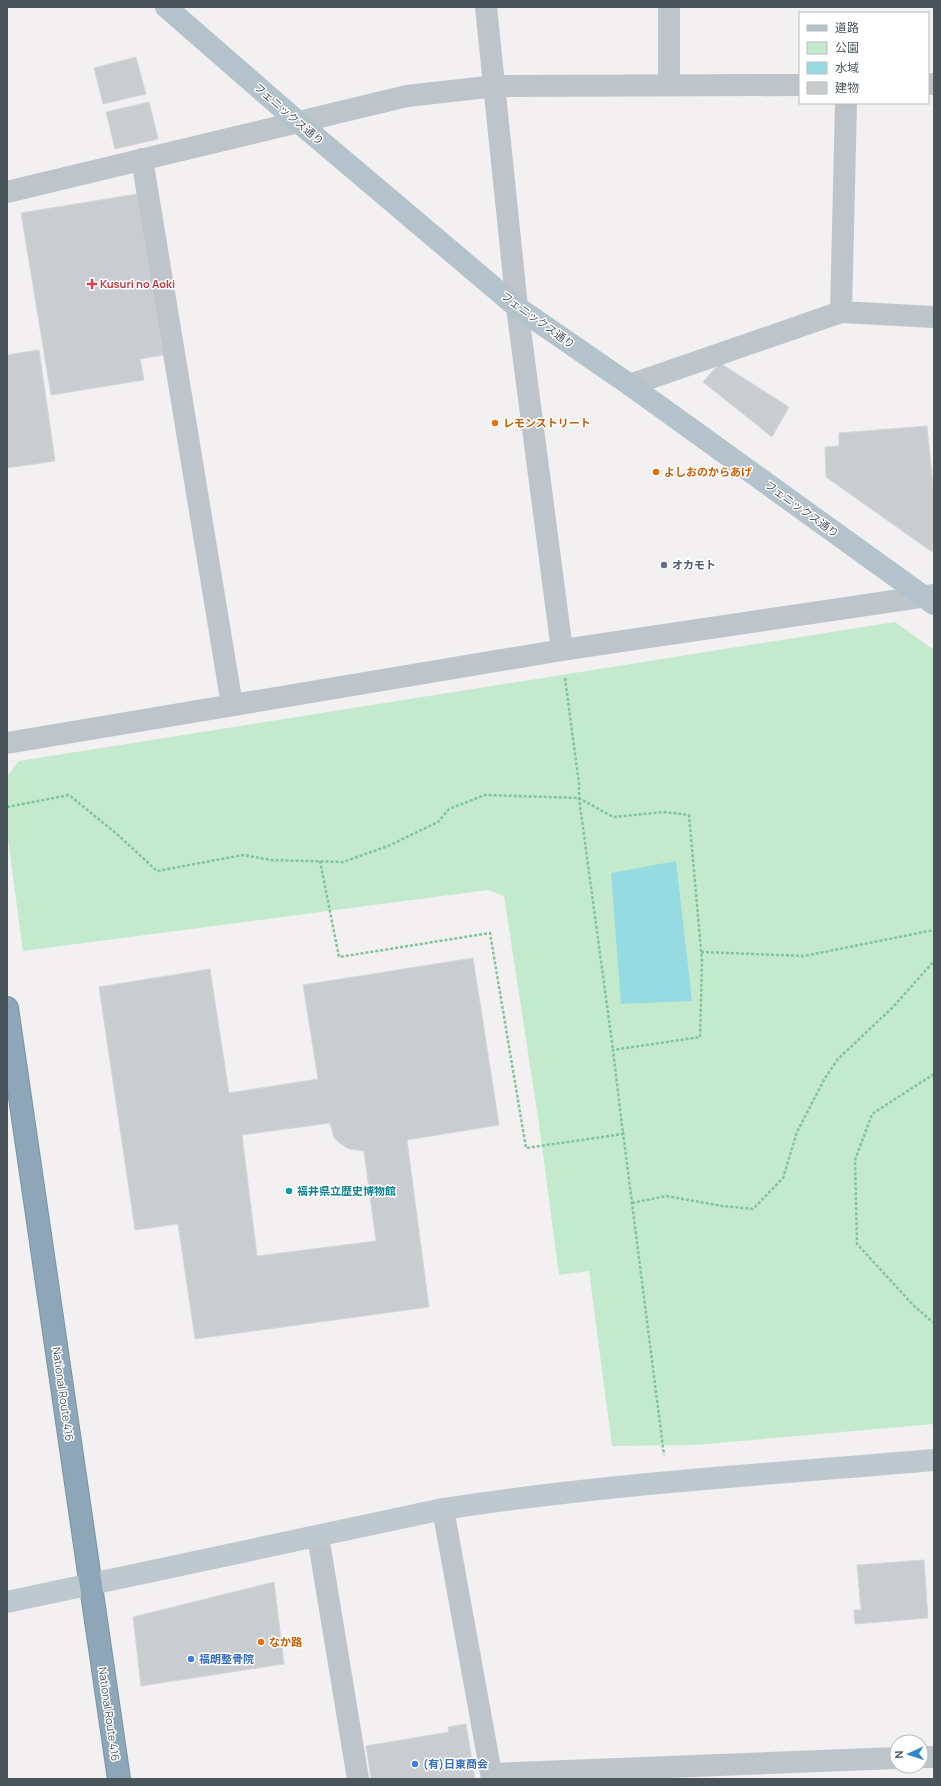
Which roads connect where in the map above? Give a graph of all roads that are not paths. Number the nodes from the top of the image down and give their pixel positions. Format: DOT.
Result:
graph roads {
  1 [pos="166,7"];
  2 [pos="486,7"];
  3 [pos="669,7"];
  4 [pos="799,85"];
  5 [pos="496,86"];
  6 [pos="669,86"];
  7 [pos="846,104"];
  8 [pos="297,121"];
  9 [pos="142,159"];
  10 [pos="7,192"];
  11 [pos="517,307"];
  12 [pos="841,312"];
  13 [pos="934,317"];
  14 [pos="630,385"];
  15 [pos="930,598"];
  16 [pos="562,650"];
  17 [pos="232,705"];
  18 [pos="7,743"];
  19 [pos="7,1008"];
  20 [pos="934,1460"];
  21 [pos="443,1509"];
  22 [pos="318,1536"];
  23 [pos="90,1584"];
  24 [pos="7,1602"];
  25 [pos="889,1758"];
  26 [pos="492,1776"];
  27 [pos="119,1779"];
  28 [pos="358,1779"];
  1 -- 8 [label="main road, フェニックス通り"];
  2 -- 5 [label="street"];
  3 -- 6 [label="street"];
  4 -- 6 [label="street"];
  5 -- 6 [label="street"];
  5 -- 8 [label="street"];
  5 -- 11 [label="street"];
  7 -- 12 [label="street"];
  8 -- 9 [label="street"];
  8 -- 11 [label="main road, フェニックス通り"];
  9 -- 10 [label="street"];
  9 -- 17 [label="street"];
  11 -- 14 [label="main road, フェニックス通り"];
  11 -- 16 [label="street"];
  12 -- 13 [label="street"];
  12 -- 14 [label="street"];
  14 -- 15 [label="main road, フェニックス通り"];
  15 -- 16 [label="street"];
  16 -- 17 [label="street"];
  17 -- 18 [label="street"];
  19 -- 23 [label="highway, National Route 416"];
  20 -- 21 [label="street"];
  21 -- 22 [label="street"];
  21 -- 26 [label="street"];
  22 -- 23 [label="street"];
  22 -- 28 [label="street"];
  23 -- 24 [label="street"];
  23 -- 27 [label="highway, National Route 416"];
  25 -- 26 [label="street"];
}
